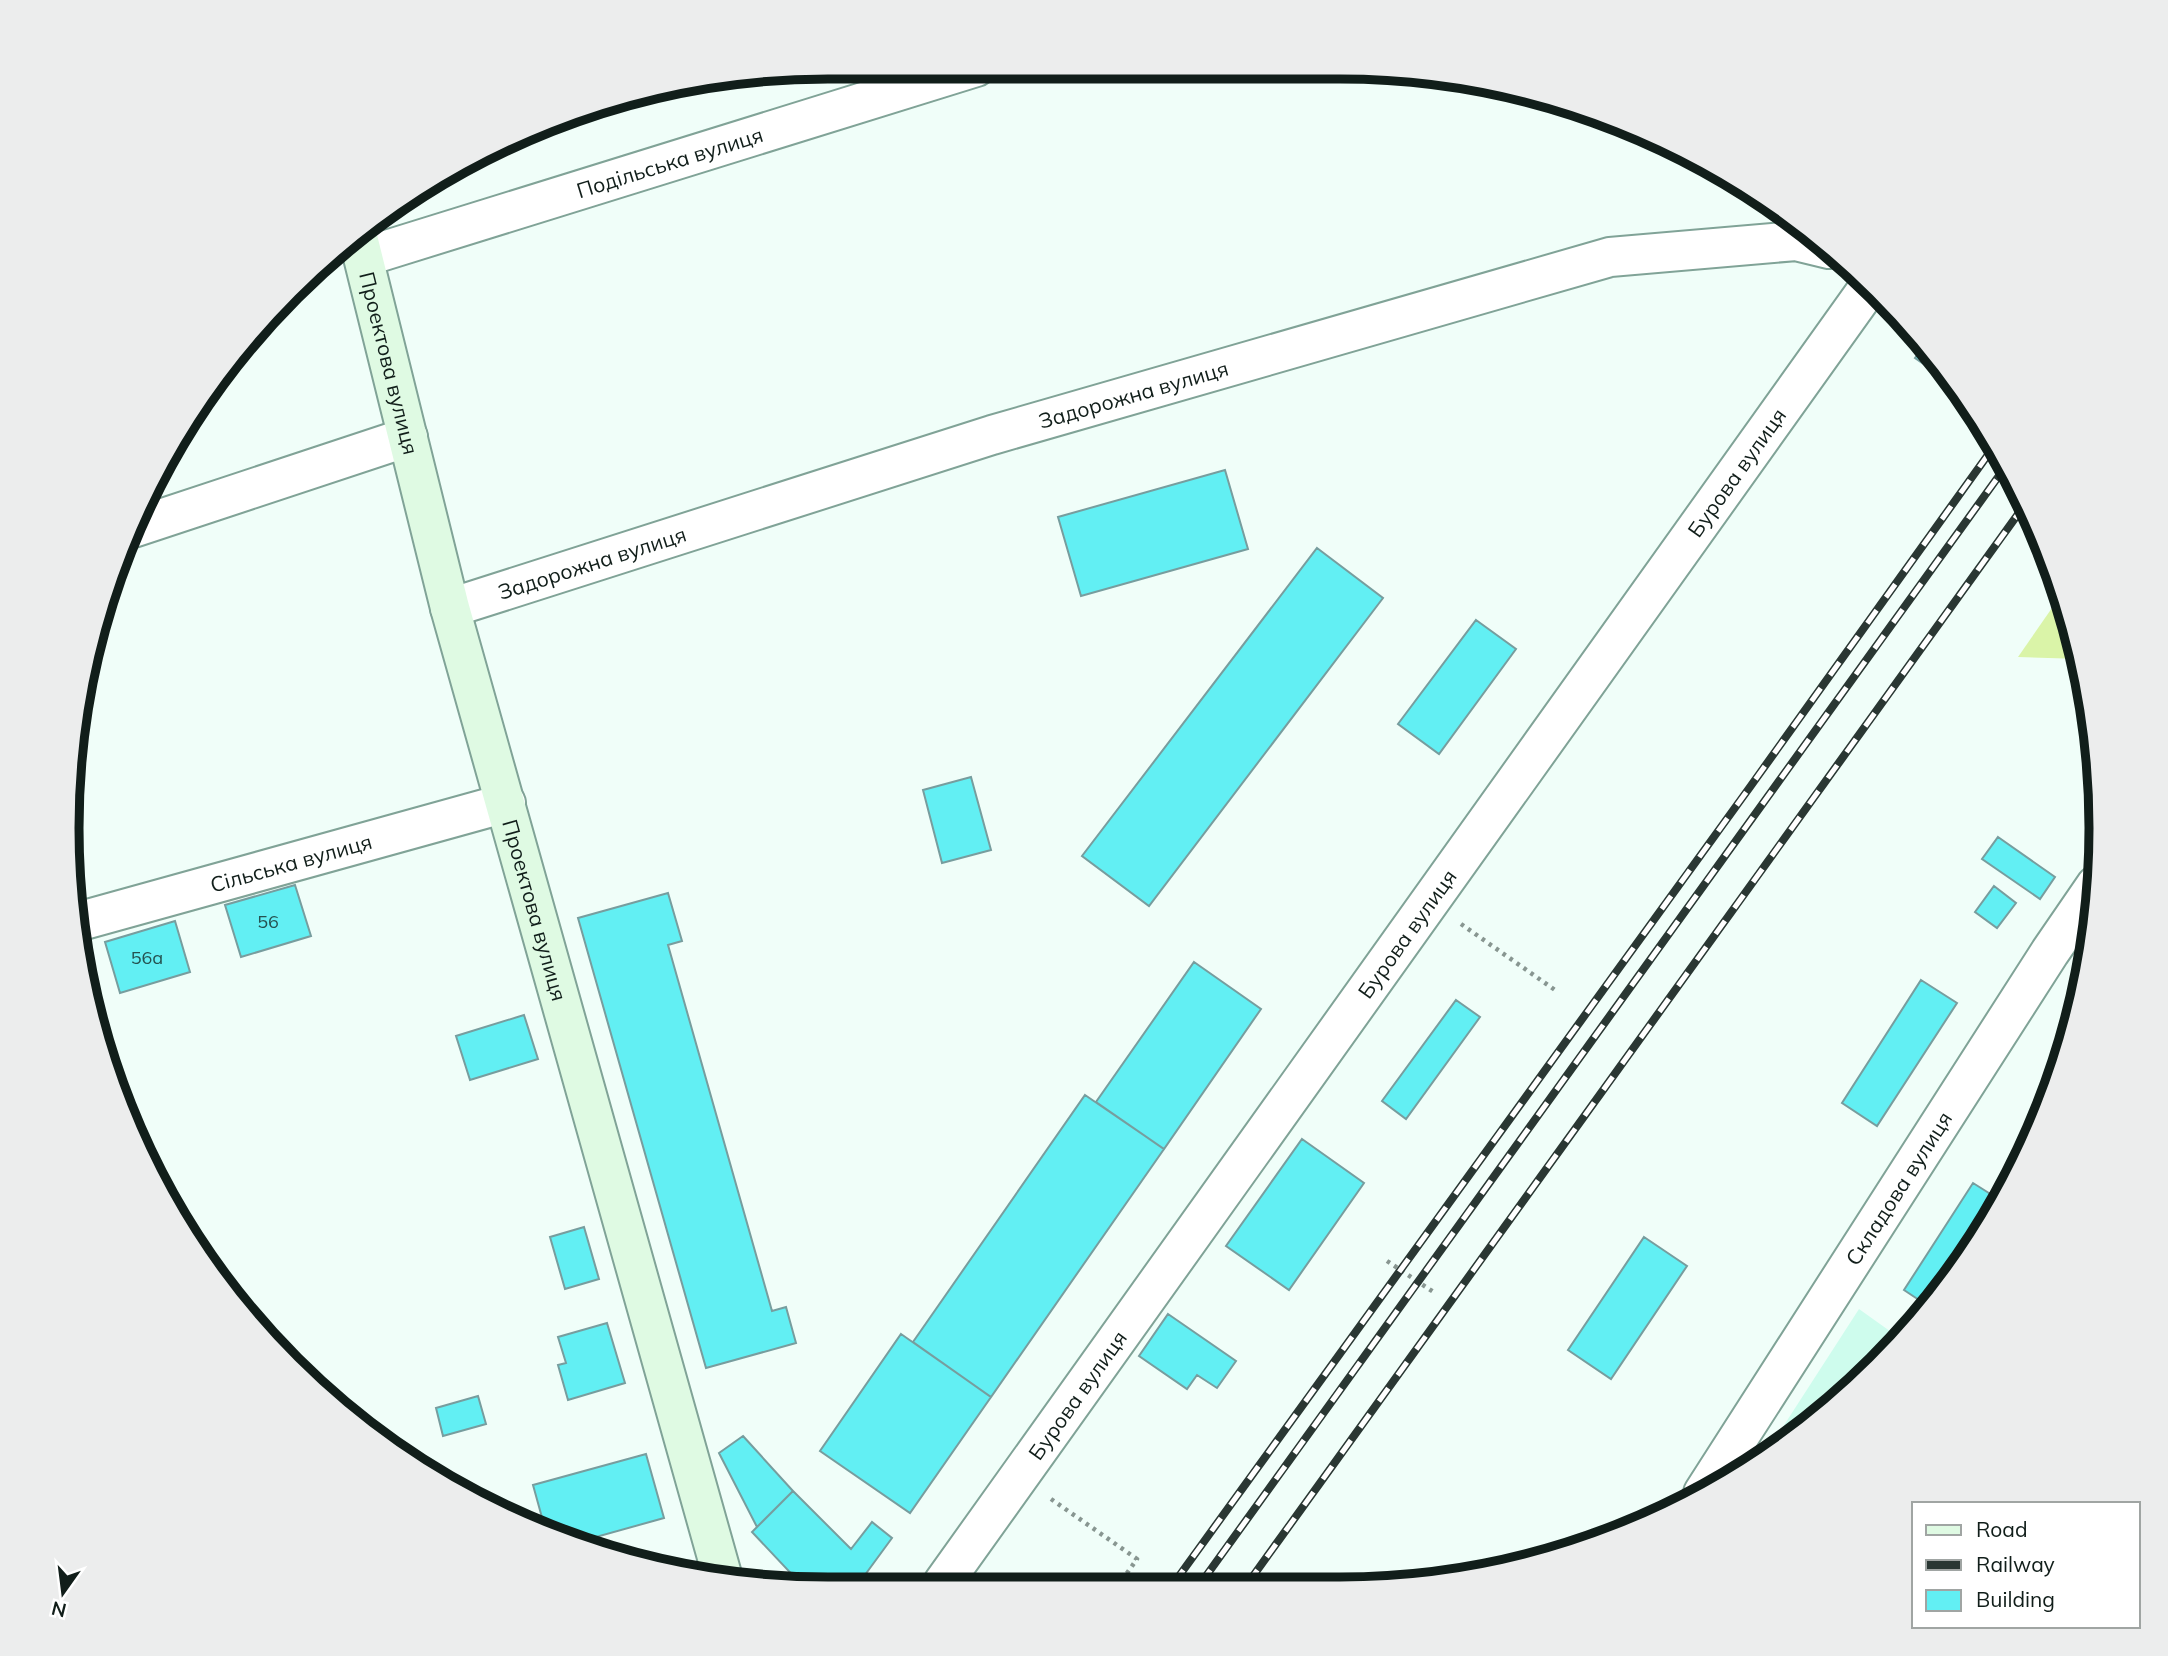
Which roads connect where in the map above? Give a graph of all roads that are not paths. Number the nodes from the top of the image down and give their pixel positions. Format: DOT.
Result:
graph roads {
  1 [pos="935,79"];
  2 [pos="1808,244"];
  3 [pos="361,247"];
  4 [pos="1865,293"];
  5 [pos="408,437"];
  6 [pos="143,525"];
  7 [pos="450,608"];
  8 [pos="506,803"];
  9 [pos="2086,900"];
  10 [pos="84,920"];
  11 [pos="1717,1476"];
  12 [pos="720,1569"];
  13 [pos="947,1577"];
  1 -- 3 [label="street, Подільська вулиця"];
  2 -- 7 [label="street, Задорожна вулиця"];
  3 -- 5 [label="main road, Проектова вулиця"];
  4 -- 13 [label="street, Бурова вулиця"];
  5 -- 6 [label="street"];
  5 -- 7 [label="main road, Проектова вулиця"];
  7 -- 8 [label="main road, Проектова вулиця"];
  8 -- 10 [label="street, Сільська вулиця"];
  8 -- 12 [label="main road, Проектова вулиця"];
  9 -- 11 [label="street, Складова вулиця"];
}
